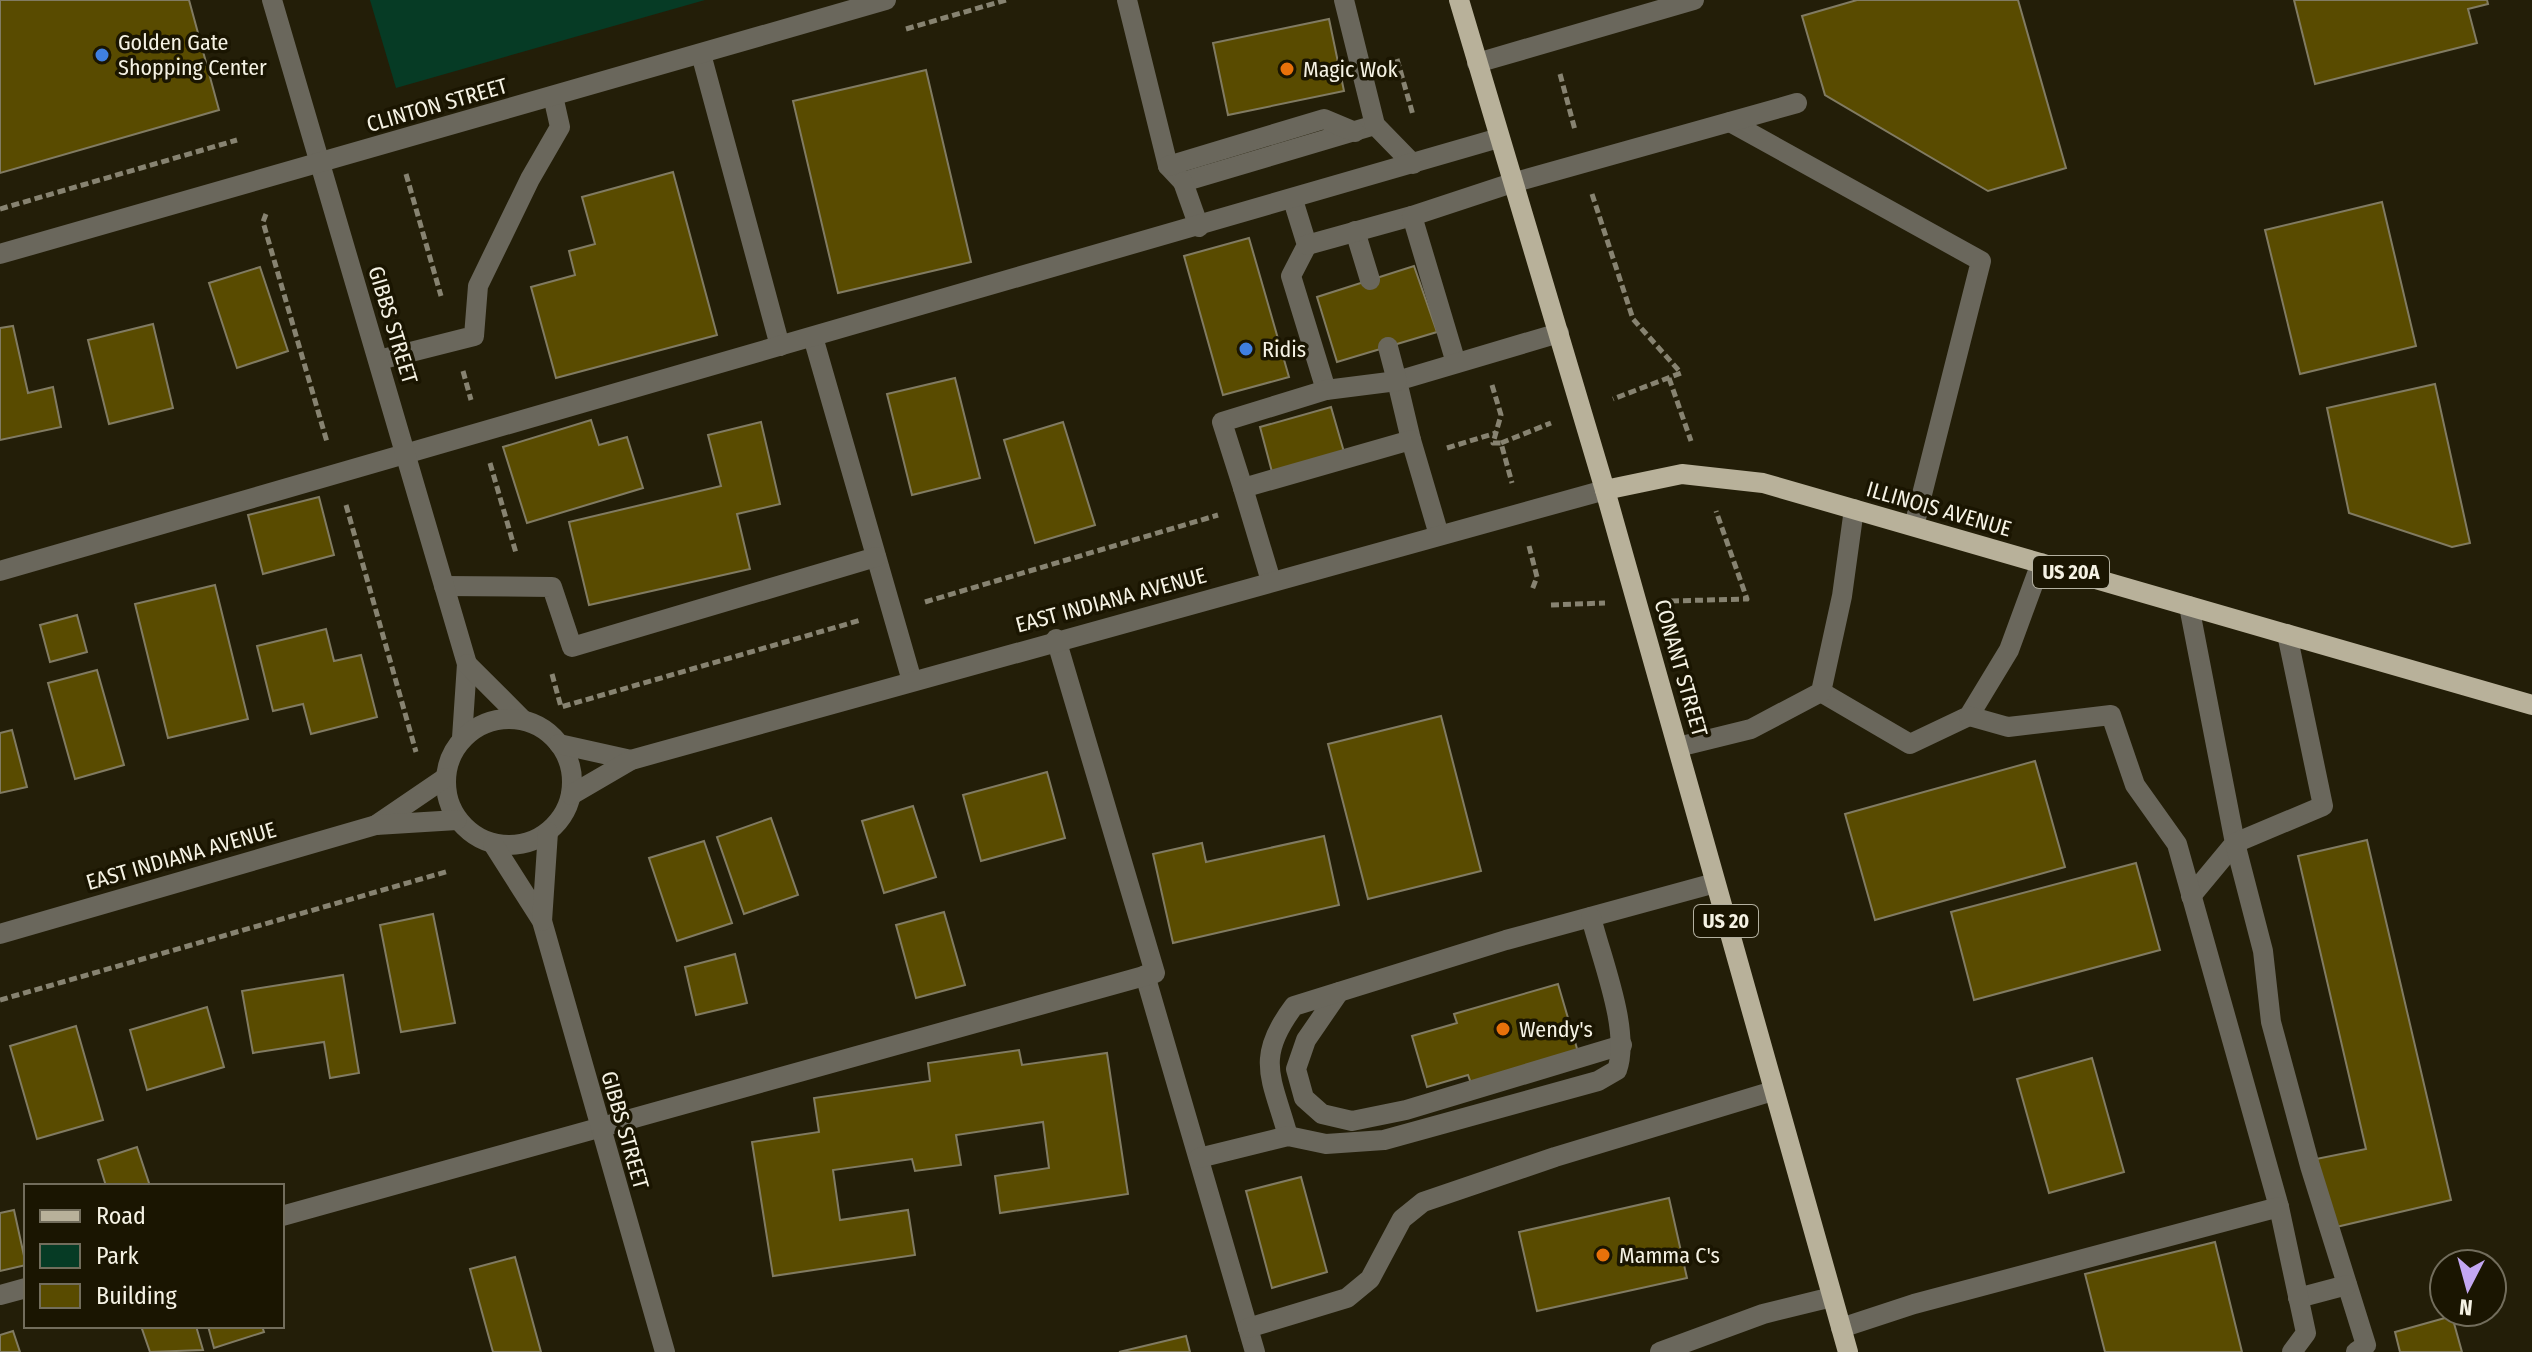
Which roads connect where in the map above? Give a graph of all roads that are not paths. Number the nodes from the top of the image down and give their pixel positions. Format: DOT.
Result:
graph roads {
  1 [pos="272,0"];
  2 [pos="886,0"];
  3 [pos="1150,0"];
  4 [pos="1344,0"];
  5 [pos="1459,0"];
  6 [pos="1694,0"];
  7 [pos="1128,3"];
  8 [pos="701,54"];
  9 [pos="1477,63"];
  10 [pos="553,96"];
  11 [pos="1797,103"];
  12 [pos="1730,122"];
  13 [pos="1375,125"];
  14 [pos="1355,132"];
  15 [pos="1499,138"];
  16 [pos="320,164"];
  17 [pos="1413,164"];
  18 [pos="1168,166"];
  19 [pos="1183,182"];
  20 [pos="1512,183"];
  21 [pos="1293,200"];
  22 [pos="1412,216"];
  23 [pos="1199,227"];
  24 [pos="1355,231"];
  25 [pos="1307,245"];
  26 [pos="0,254"];
  27 [pos="1370,280"];
  28 [pos="1559,333"];
  29 [pos="813,337"];
  30 [pos="780,346"];
  31 [pos="1388,347"];
  32 [pos="379,360"];
  33 [pos="1456,363"];
  34 [pos="1397,381"];
  35 [pos="1326,390"];
  36 [pos="1411,440"];
  37 [pos="406,453"];
  38 [pos="1243,488"];
  39 [pos="1605,490"];
  40 [pos="1854,509"];
  41 [pos="1914,526"];
  42 [pos="1439,535"];
  43 [pos="876,557"];
  44 [pos="2041,563"];
  45 [pos="0,571"];
  46 [pos="1271,581"];
  47 [pos="444,586"];
  48 [pos="2189,606"];
  49 [pos="2287,634"];
  50 [pos="1056,639"];
  51 [pos="467,664"];
  52 [pos="912,681"];
  53 [pos="1821,692"];
  54 [pos="2532,705"];
  55 [pos="1969,716"];
  56 [pos="523,720"];
  57 [pos="462,738"];
  58 [pos="559,744"];
  59 [pos="1678,747"];
  60 [pos="631,760"];
  61 [pos="445,778"];
  62 [pos="571,795"];
  63 [pos="457,820"];
  64 [pos="376,825"];
  65 [pos="548,832"];
  66 [pos="2235,843"];
  67 [pos="493,844"];
  68 [pos="1715,883"];
  69 [pos="2191,896"];
  70 [pos="1591,917"];
  71 [pos="542,921"];
  72 [pos="0,934"];
  73 [pos="1145,975"];
  74 [pos="1339,992"];
  75 [pos="1622,1045"];
  76 [pos="1773,1091"];
  77 [pos="598,1127"];
  78 [pos="1288,1136"];
  79 [pos="1199,1158"];
  80 [pos="2279,1207"];
  81 [pos="284,1215"];
  82 [pos="2347,1285"];
  83 [pos="24,1289"];
  84 [pos="0,1295"];
  85 [pos="1832,1297"];
  86 [pos="2298,1298"];
  87 [pos="1248,1328"];
  88 [pos="1841,1328"];
  89 [pos="665,1352"];
  90 [pos="1255,1352"];
  91 [pos="1660,1352"];
  92 [pos="1848,1352"];
  93 [pos="2292,1352"];
  94 [pos="2356,1352"];
  1 -- 16 [label="street, GIBBS STREET"];
  2 -- 8 [label="street, CLINTON STREET"];
  3 -- 7 [label="street"];
  4 -- 13 [label="street"];
  5 -- 9 [label="main road, CONANT STREET / US 20"];
  6 -- 9 [label="street"];
  7 -- 18 [label="street"];
  8 -- 10 [label="street, CLINTON STREET"];
  8 -- 30 [label="street"];
  9 -- 15 [label="main road, CONANT STREET / US 20"];
  10 -- 16 [label="street, CLINTON STREET"];
  10 -- 32 [label="street"];
  11 -- 12 [label="street"];
  12 -- 20 [label="street"];
  12 -- 41 [label="street"];
  13 -- 14 [label="street"];
  13 -- 17 [label="street"];
  14 -- 18 [label="street"];
  14 -- 19 [label="street"];
  15 -- 17 [label="street"];
  15 -- 20 [label="main road, CONANT STREET / US 20"];
  16 -- 26 [label="street, CLINTON STREET"];
  16 -- 32 [label="street, GIBBS STREET"];
  17 -- 21 [label="street"];
  18 -- 19 [label="street"];
  19 -- 23 [label="street"];
  20 -- 22 [label="street"];
  20 -- 28 [label="main road, CONANT STREET / US 20"];
  21 -- 23 [label="street"];
  21 -- 25 [label="street"];
  22 -- 24 [label="street"];
  22 -- 33 [label="street"];
  23 -- 29 [label="street"];
  24 -- 25 [label="street"];
  24 -- 27 [label="street"];
  25 -- 35 [label="street"];
  28 -- 33 [label="street"];
  28 -- 39 [label="main road, CONANT STREET / US 20"];
  29 -- 30 [label="street"];
  29 -- 43 [label="street"];
  30 -- 37 [label="street"];
  31 -- 34 [label="street"];
  32 -- 37 [label="street, GIBBS STREET"];
  33 -- 34 [label="street"];
  34 -- 35 [label="street"];
  34 -- 36 [label="street"];
  35 -- 38 [label="street"];
  36 -- 38 [label="street"];
  36 -- 42 [label="street"];
  37 -- 45 [label="street"];
  37 -- 47 [label="street, GIBBS STREET"];
  38 -- 46 [label="street"];
  39 -- 40 [label="main road, ILLINOIS AVENUE / US 20A"];
  39 -- 42 [label="street, EAST INDIANA AVENUE"];
  39 -- 59 [label="main road, CONANT STREET / US 20"];
  40 -- 41 [label="main road, ILLINOIS AVENUE / US 20A"];
  40 -- 53 [label="street"];
  41 -- 44 [label="main road, ILLINOIS AVENUE / US 20A"];
  42 -- 46 [label="street, EAST INDIANA AVENUE"];
  43 -- 47 [label="street"];
  43 -- 52 [label="street"];
  44 -- 48 [label="main road, ILLINOIS AVENUE / US 20A"];
  44 -- 55 [label="street"];
  46 -- 50 [label="street, EAST INDIANA AVENUE"];
  47 -- 51 [label="street, GIBBS STREET"];
  48 -- 49 [label="main road, ILLINOIS AVENUE / US 20A"];
  48 -- 66 [label="street"];
  49 -- 54 [label="main road, ILLINOIS AVENUE / US 20A"];
  49 -- 66 [label="street"];
  50 -- 52 [label="street, EAST INDIANA AVENUE"];
  50 -- 73 [label="street"];
  51 -- 56 [label="street, GIBBS STREET"];
  51 -- 57 [label="street, GIBBS STREET"];
  52 -- 60 [label="street, EAST INDIANA AVENUE"];
  53 -- 55 [label="street"];
  53 -- 59 [label="street"];
  55 -- 69 [label="street"];
  56 -- 57 [label="street"];
  56 -- 58 [label="street"];
  57 -- 61 [label="street"];
  58 -- 60 [label="street, EAST INDIANA AVENUE"];
  58 -- 62 [label="street"];
  59 -- 68 [label="main road, CONANT STREET / US 20"];
  60 -- 62 [label="street, EAST INDIANA AVENUE"];
  61 -- 63 [label="street"];
  61 -- 64 [label="street, EAST INDIANA AVENUE"];
  62 -- 65 [label="street"];
  63 -- 64 [label="street, EAST INDIANA AVENUE"];
  63 -- 67 [label="street"];
  64 -- 72 [label="street, EAST INDIANA AVENUE"];
  65 -- 67 [label="street"];
  65 -- 71 [label="street, GIBBS STREET"];
  66 -- 69 [label="street"];
  66 -- 82 [label="street"];
  67 -- 71 [label="street, GIBBS STREET"];
  68 -- 70 [label="street"];
  68 -- 76 [label="main road, CONANT STREET / US 20"];
  69 -- 80 [label="street"];
  70 -- 74 [label="street"];
  70 -- 75 [label="street"];
  71 -- 77 [label="street, GIBBS STREET"];
  73 -- 77 [label="street"];
  73 -- 79 [label="street"];
  74 -- 75 [label="street"];
  74 -- 78 [label="street"];
  75 -- 78 [label="street"];
  76 -- 85 [label="main road, CONANT STREET / US 20"];
  76 -- 87 [label="street"];
  77 -- 81 [label="street"];
  77 -- 89 [label="street, GIBBS STREET"];
  78 -- 79 [label="street"];
  79 -- 87 [label="street"];
  80 -- 86 [label="street"];
  80 -- 88 [label="street"];
  82 -- 86 [label="street"];
  82 -- 94 [label="street"];
  83 -- 84 [label="street"];
  85 -- 88 [label="main road, CONANT STREET / US 20"];
  85 -- 91 [label="street"];
  86 -- 93 [label="street"];
  87 -- 90 [label="street"];
  88 -- 92 [label="main road, CONANT STREET / US 20"];
}
